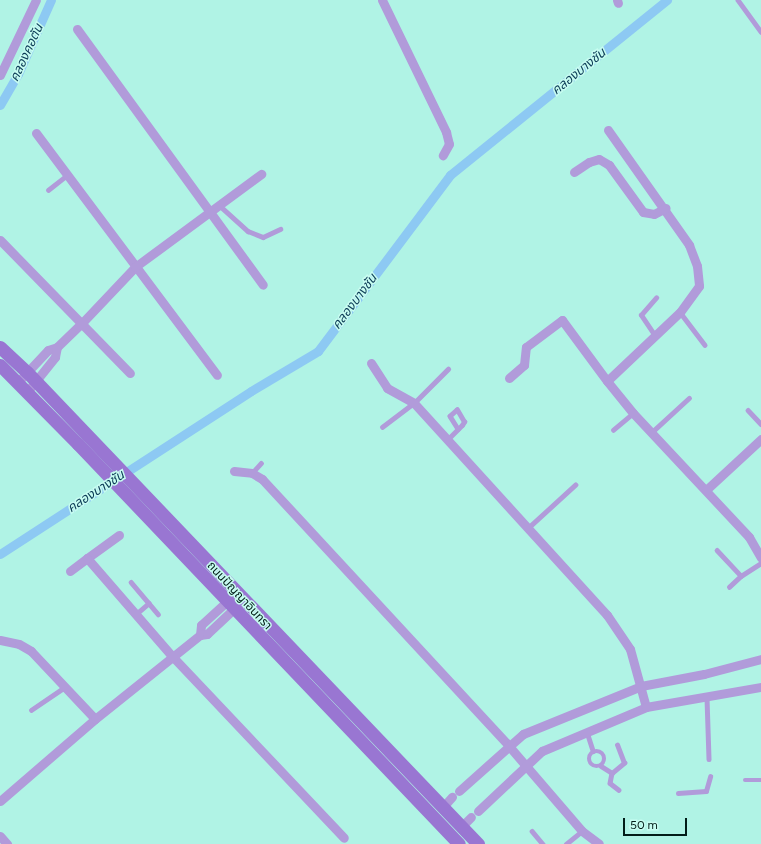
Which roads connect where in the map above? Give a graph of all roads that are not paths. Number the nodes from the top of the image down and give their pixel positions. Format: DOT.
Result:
graph roads {
  1 [pos="36,0"];
  2 [pos="382,0"];
  3 [pos="738,0"];
  4 [pos="76,29"];
  5 [pos="761,32"];
  6 [pos="0,75"];
  7 [pos="608,130"];
  8 [pos="36,133"];
  9 [pos="443,155"];
  10 [pos="574,172"];
  11 [pos="261,174"];
  12 [pos="67,175"];
  13 [pos="48,190"];
  14 [pos="220,205"];
  15 [pos="666,208"];
  16 [pos="210,212"];
  17 [pos="280,229"];
  18 [pos="0,240"];
  19 [pos="135,267"];
  20 [pos="264,285"];
  21 [pos="656,298"];
  22 [pos="680,312"];
  23 [pos="81,324"];
  24 [pos="655,336"];
  25 [pos="705,345"];
  26 [pos="0,347"];
  27 [pos="371,363"];
  28 [pos="0,365"];
  29 [pos="448,369"];
  30 [pos="130,373"];
  31 [pos="217,375"];
  32 [pos="31,376"];
  33 [pos="509,378"];
  34 [pos="607,381"];
  35 [pos="23,387"];
  36 [pos="689,398"];
  37 [pos="414,403"];
  38 [pos="748,410"];
  39 [pos="633,413"];
  40 [pos="761,424"];
  41 [pos="382,427"];
  42 [pos="458,429"];
  43 [pos="613,430"];
  44 [pos="652,432"];
  45 [pos="761,439"];
  46 [pos="447,440"];
  47 [pos="99,458"];
  48 [pos="261,463"];
  49 [pos="234,471"];
  50 [pos="252,473"];
  51 [pos="575,485"];
  52 [pos="706,490"];
  53 [pos="527,529"];
  54 [pos="118,535"];
  55 [pos="717,550"];
  56 [pos="87,558"];
  57 [pos="761,558"];
  58 [pos="761,563"];
  59 [pos="70,571"];
  60 [pos="741,576"];
  61 [pos="131,582"];
  62 [pos="729,587"];
  63 [pos="234,601"];
  64 [pos="149,603"];
  65 [pos="158,614"];
  66 [pos="135,615"];
  67 [pos="0,640"];
  68 [pos="172,656"];
  69 [pos="761,659"];
  70 [pos="641,686"];
  71 [pos="65,687"];
  72 [pos="761,687"];
  73 [pos="707,698"];
  74 [pos="646,707"];
  75 [pos="32,710"];
  76 [pos="95,719"];
  77 [pos="587,732"];
  78 [pos="508,745"];
  79 [pos="617,745"];
  80 [pos="593,751"];
  81 [pos="709,759"];
  82 [pos="601,766"];
  83 [pos="527,767"];
  84 [pos="612,772"];
  85 [pos="710,777"];
  86 [pos="745,780"];
  87 [pos="761,780"];
  88 [pos="619,790"];
  89 [pos="459,791"];
  90 [pos="678,793"];
  91 [pos="452,797"];
  92 [pos="0,801"];
  93 [pos="442,808"];
  94 [pos="461,827"];
  95 [pos="532,831"];
  96 [pos="582,831"];
  97 [pos="0,836"];
  98 [pos="344,838"];
  99 [pos="473,843"];
  100 [pos="6,844"];
  101 [pos="459,844"];
  102 [pos="543,844"];
  103 [pos="566,844"];
  104 [pos="599,844"];
  1 -- 6 [label="street"];
  2 -- 9 [label="street"];
  3 -- 5 [label="lane"];
  4 -- 16 [label="street"];
  7 -- 15 [label="street"];
  8 -- 12 [label="street"];
  10 -- 15 [label="street"];
  11 -- 14 [label="street"];
  12 -- 13 [label="lane"];
  12 -- 19 [label="street"];
  14 -- 16 [label="street"];
  14 -- 17 [label="lane"];
  15 -- 22 [label="street"];
  16 -- 19 [label="street"];
  16 -- 20 [label="street"];
  18 -- 23 [label="street"];
  19 -- 23 [label="street"];
  19 -- 31 [label="street"];
  21 -- 24 [label="lane"];
  22 -- 24 [label="street"];
  22 -- 25 [label="lane"];
  23 -- 30 [label="street"];
  23 -- 32 [label="street"];
  24 -- 34 [label="street"];
  26 -- 32 [label="main road, ถนนปัญญาอินทรา"];
  27 -- 37 [label="street"];
  28 -- 35 [label="main road, ถนนปัญญาอินทรา"];
  29 -- 37 [label="lane"];
  32 -- 35 [label="street"];
  32 -- 47 [label="main road, ถนนปัญญาอินทรา"];
  33 -- 34 [label="street"];
  34 -- 39 [label="street"];
  35 -- 47 [label="main road, ถนนปัญญาอินทรา"];
  36 -- 44 [label="lane"];
  37 -- 41 [label="lane"];
  37 -- 46 [label="street"];
  38 -- 40 [label="lane"];
  39 -- 43 [label="lane"];
  39 -- 44 [label="street"];
  42 -- 46 [label="lane"];
  44 -- 52 [label="street"];
  45 -- 52 [label="street"];
  46 -- 53 [label="street"];
  47 -- 63 [label="main road, ถนนปัญญาอินทรา"];
  48 -- 50 [label="lane"];
  49 -- 50 [label="street"];
  50 -- 78 [label="street"];
  51 -- 53 [label="lane"];
  52 -- 57 [label="street"];
  53 -- 70 [label="street"];
  54 -- 56 [label="street"];
  55 -- 60 [label="lane"];
  56 -- 59 [label="street"];
  56 -- 66 [label="street"];
  58 -- 60 [label="lane"];
  60 -- 62 [label="lane"];
  61 -- 64 [label="lane"];
  63 -- 68 [label="street"];
  63 -- 93 [label="main road, ถนนปัญญาอินทรา"];
  63 -- 101 [label="main road, ถนนปัญญาอินทรา"];
  64 -- 65 [label="lane"];
  64 -- 66 [label="lane"];
  66 -- 68 [label="street"];
  67 -- 71 [label="street"];
  68 -- 76 [label="street"];
  68 -- 98 [label="street"];
  69 -- 70 [label="street"];
  70 -- 74 [label="street"];
  70 -- 78 [label="street"];
  71 -- 75 [label="lane"];
  71 -- 76 [label="street"];
  72 -- 73 [label="street"];
  73 -- 74 [label="street"];
  73 -- 81 [label="lane"];
  74 -- 77 [label="street"];
  76 -- 92 [label="street"];
  77 -- 80 [label="lane"];
  77 -- 83 [label="street"];
  78 -- 83 [label="street"];
  78 -- 89 [label="street"];
  79 -- 84 [label="lane"];
  80 -- 82 [label="lane"];
  80 -- 82 [label="lane"];
  82 -- 84 [label="lane"];
  83 -- 94 [label="street"];
  83 -- 96 [label="street"];
  84 -- 88 [label="lane"];
  85 -- 90 [label="lane"];
  86 -- 87 [label="lane"];
  91 -- 93 [label="street"];
  93 -- 94 [label="main road, ถนนปัญญาอินทรา"];
  94 -- 99 [label="main road, ถนนปัญญาอินทรา"];
  95 -- 102 [label="lane"];
  96 -- 103 [label="lane"];
  96 -- 104 [label="street"];
  97 -- 100 [label="street"];
}
